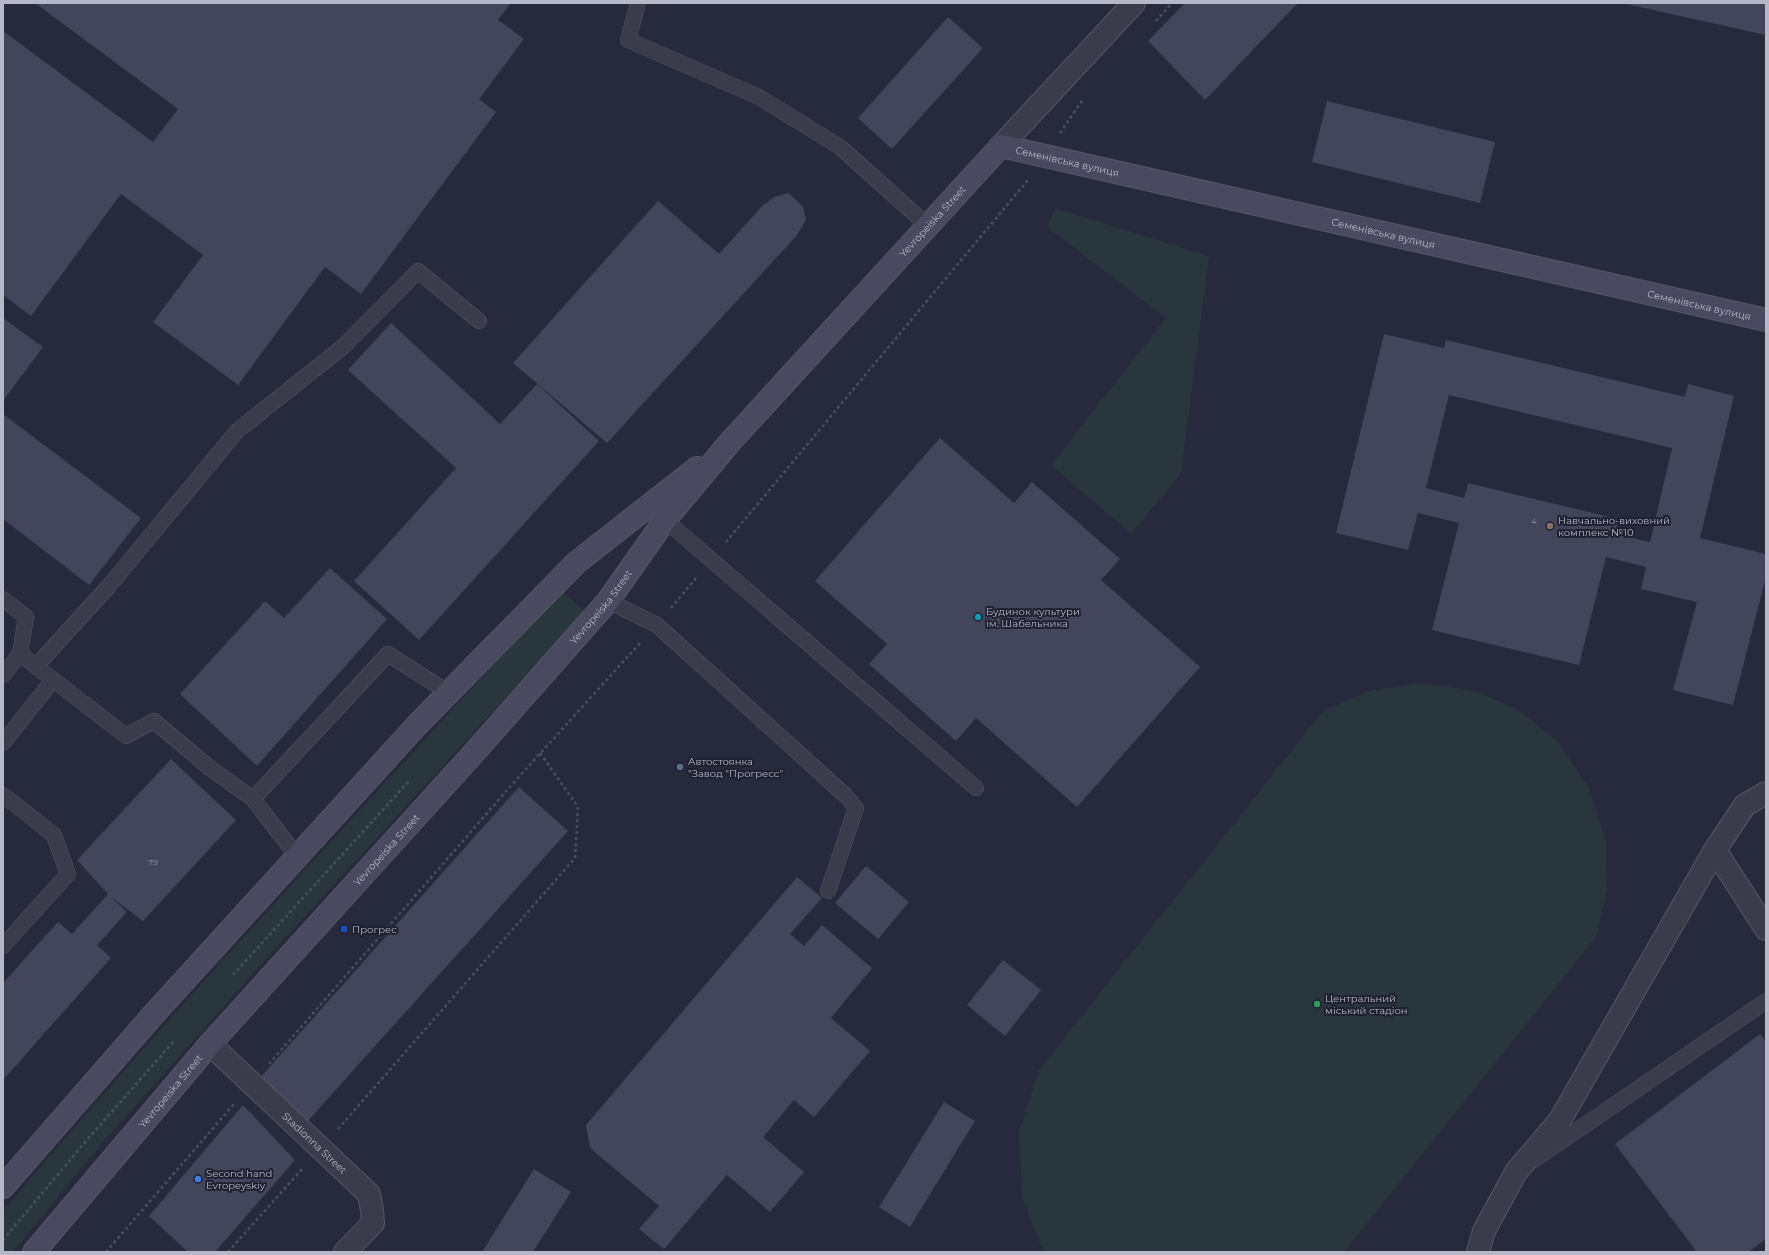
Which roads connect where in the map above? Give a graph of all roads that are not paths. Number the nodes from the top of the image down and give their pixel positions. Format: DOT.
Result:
graph roads {
  1 [pos="638,3"];
  2 [pos="1134,3"];
  3 [pos="1001,146"];
  4 [pos="927,225"];
  5 [pos="1766,320"];
  6 [pos="479,321"];
  7 [pos="731,441"];
  8 [pos="665,520"];
  9 [pos="3,599"];
  10 [pos="608,601"];
  11 [pos="20,654"];
  12 [pos="36,666"];
  13 [pos="3,675"];
  14 [pos="54,680"];
  15 [pos="449,693"];
  16 [pos="3,743"];
  17 [pos="976,788"];
  18 [pos="1766,793"];
  19 [pos="3,795"];
  20 [pos="253,799"];
  21 [pos="1715,850"];
  22 [pos="298,856"];
  23 [pos="828,891"];
  24 [pos="1766,929"];
  25 [pos="3,946"];
  26 [pos="1766,1001"];
  27 [pos="210,1044"];
  28 [pos="1516,1172"];
  29 [pos="3,1188"];
  30 [pos="34,1252"];
  31 [pos="345,1252"];
  32 [pos="1478,1252"];
  1 -- 4 [label="lane"];
  2 -- 3 [label="street, Yevropeiska Street"];
  3 -- 4 [label="street, Yevropeiska Street"];
  3 -- 5 [label="street, Семенівська вулиця"];
  4 -- 7 [label="street, Yevropeiska Street"];
  6 -- 12 [label="lane"];
  7 -- 8 [label="street, Yevropeiska Street"];
  7 -- 15 [label="street, Yevropeiska Street"];
  8 -- 10 [label="street, Yevropeiska Street"];
  8 -- 17 [label="lane"];
  9 -- 11 [label="lane"];
  10 -- 23 [label="lane"];
  10 -- 27 [label="street, Yevropeiska Street"];
  11 -- 12 [label="lane"];
  11 -- 13 [label="lane"];
  12 -- 14 [label="lane"];
  14 -- 16 [label="lane"];
  14 -- 20 [label="lane"];
  15 -- 20 [label="lane"];
  15 -- 22 [label="street, Yevropeiska Street"];
  18 -- 21 [label="street"];
  19 -- 25 [label="lane"];
  20 -- 22 [label="lane"];
  21 -- 24 [label="street"];
  21 -- 28 [label="street"];
  22 -- 29 [label="street, Yevropeiska Street"];
  26 -- 28 [label="lane"];
  27 -- 30 [label="street, Yevropeiska Street"];
  27 -- 31 [label="street, Stadionna Street"];
  28 -- 32 [label="street"];
}
